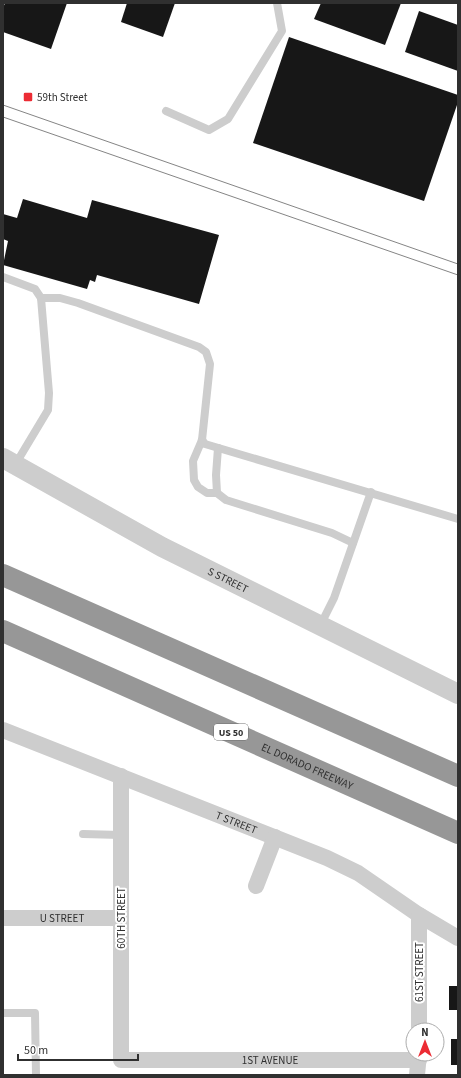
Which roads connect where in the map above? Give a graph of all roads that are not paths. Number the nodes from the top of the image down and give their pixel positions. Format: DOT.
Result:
graph roads {
  1 [pos="277,3"];
  2 [pos="166,111"];
  3 [pos="3,277"];
  4 [pos="41,298"];
  5 [pos="202,440"];
  6 [pos="218,448"];
  7 [pos="9,461"];
  8 [pos="371,492"];
  9 [pos="217,493"];
  10 [pos="458,519"];
  11 [pos="353,543"];
  12 [pos="3,574"];
  13 [pos="320,626"];
  14 [pos="3,631"];
  15 [pos="458,694"];
  16 [pos="3,730"];
  17 [pos="120,776"];
  18 [pos="458,776"];
  19 [pos="458,833"];
  20 [pos="83,834"];
  21 [pos="120,835"];
  22 [pos="275,837"];
  23 [pos="256,886"];
  24 [pos="419,915"];
  25 [pos="3,918"];
  26 [pos="121,918"];
  27 [pos="458,938"];
  28 [pos="3,1013"];
  29 [pos="419,1022"];
  30 [pos="121,1060"];
  31 [pos="418,1063"];
  32 [pos="36,1075"];
  1 -- 2 [label="lane"];
  3 -- 4 [label="lane"];
  4 -- 5 [label="lane"];
  4 -- 7 [label="lane"];
  5 -- 6 [label="lane"];
  5 -- 9 [label="lane"];
  6 -- 8 [label="lane"];
  6 -- 9 [label="lane"];
  7 -- 13 [label="street, S STREET"];
  8 -- 10 [label="lane"];
  8 -- 11 [label="lane"];
  9 -- 11 [label="lane"];
  11 -- 13 [label="lane"];
  12 -- 18 [label="highway"];
  13 -- 15 [label="street, S STREET"];
  14 -- 19 [label="highway, EL DORADO FREEWAY / US 50"];
  16 -- 17 [label="street, T STREET"];
  17 -- 21 [label="street, 60TH STREET"];
  17 -- 22 [label="street, T STREET"];
  20 -- 21 [label="lane"];
  21 -- 26 [label="street, 60TH STREET"];
  22 -- 23 [label="street"];
  22 -- 24 [label="street, T STREET"];
  24 -- 27 [label="street, T STREET"];
  24 -- 29 [label="street, 61ST STREET"];
  25 -- 26 [label="street, U STREET"];
  26 -- 30 [label="street, 60TH STREET"];
  28 -- 32 [label="lane"];
  30 -- 31 [label="street, 1ST AVENUE"];
}
